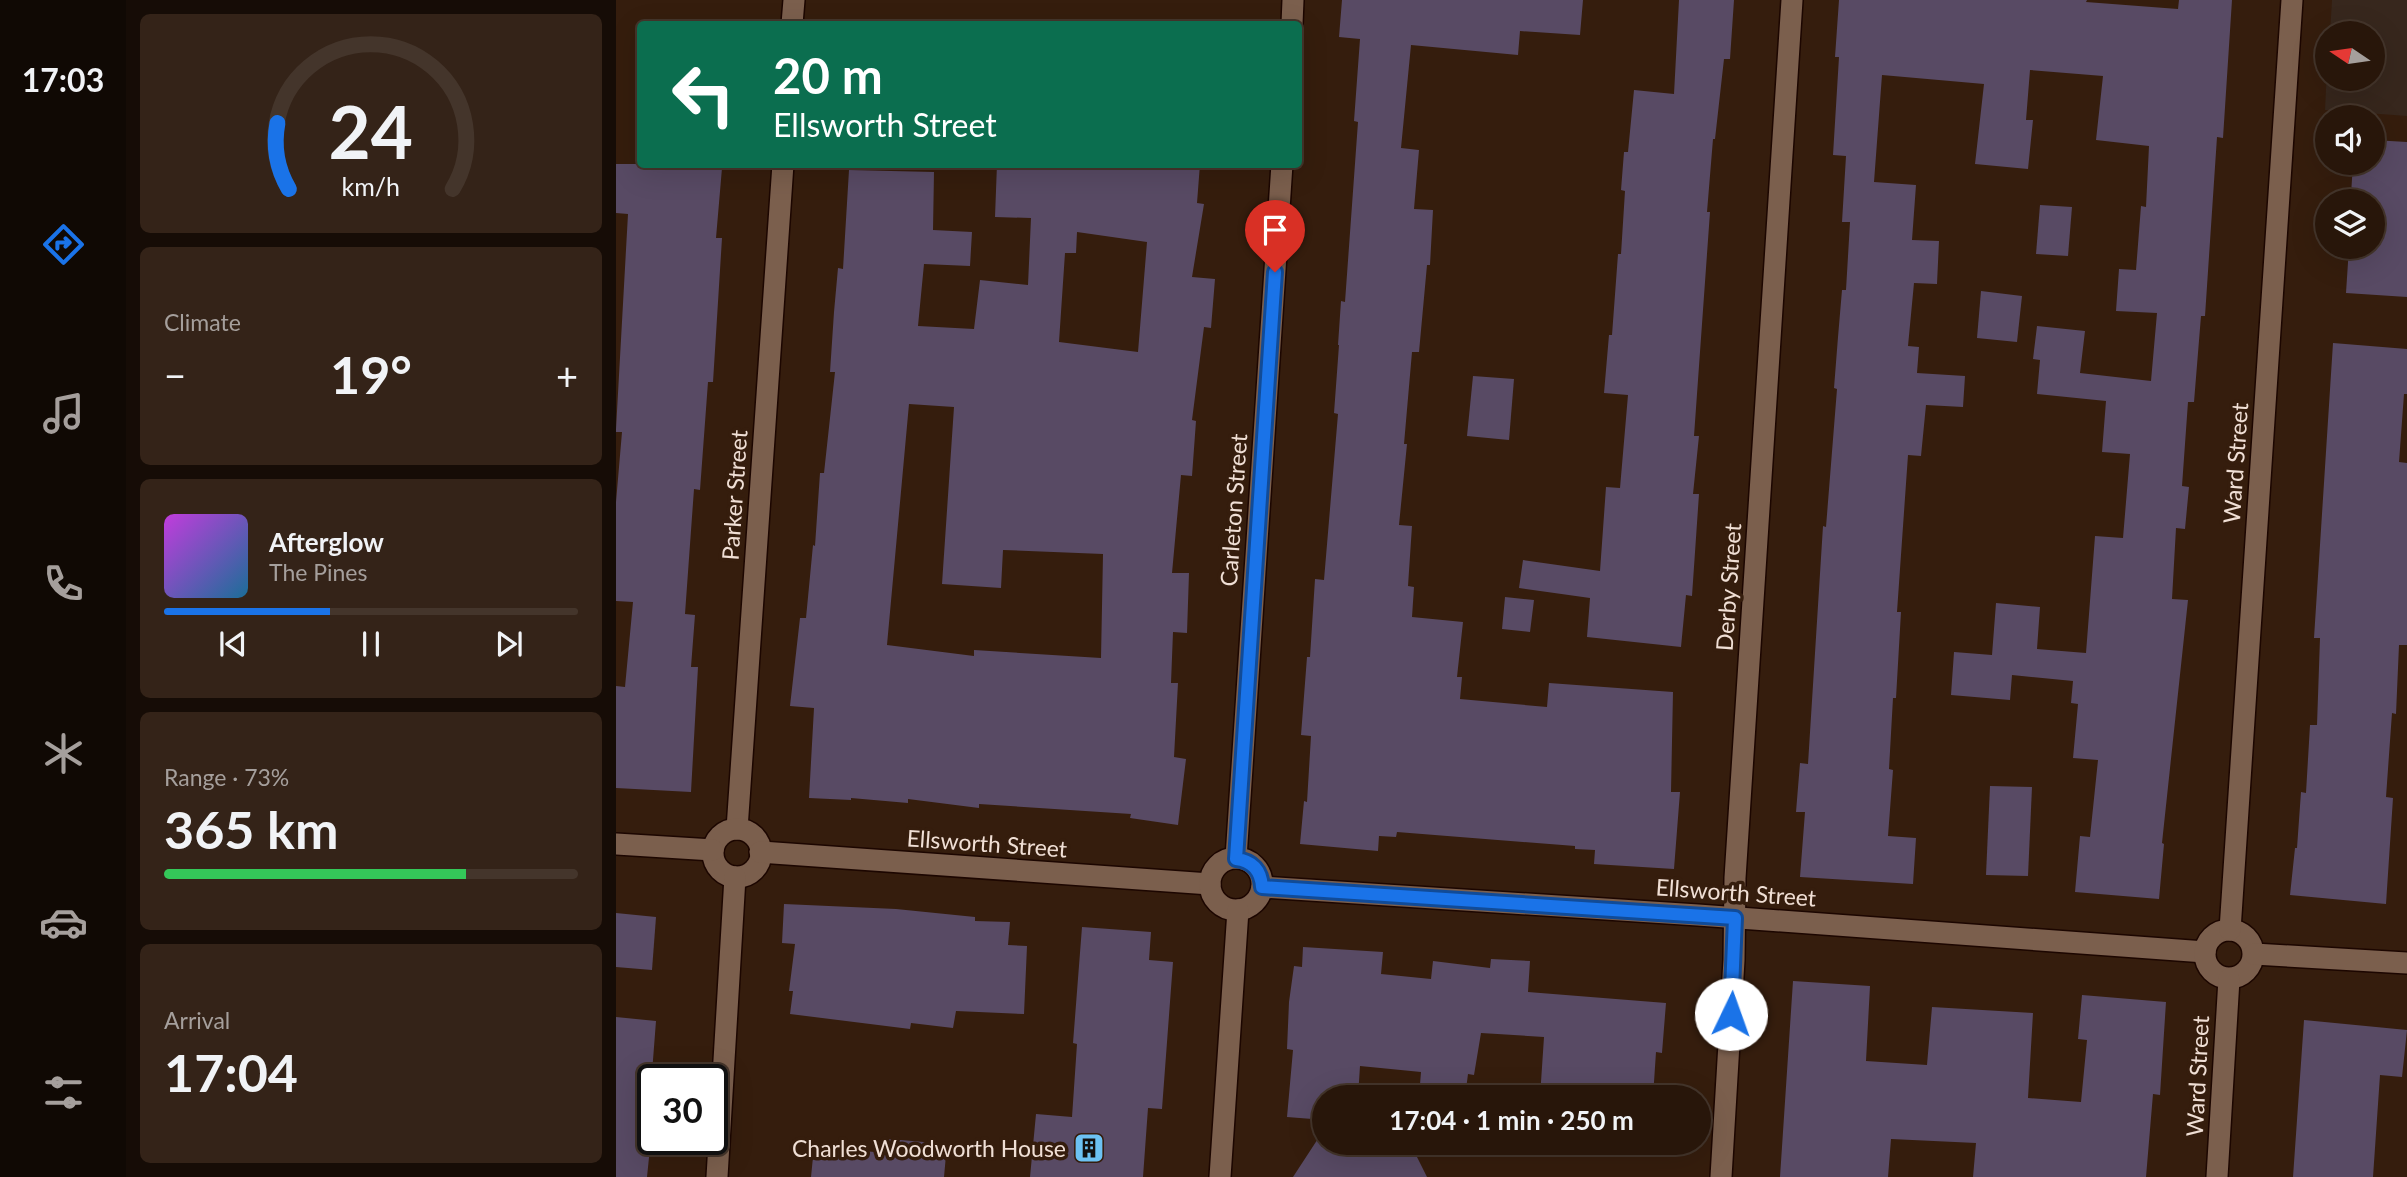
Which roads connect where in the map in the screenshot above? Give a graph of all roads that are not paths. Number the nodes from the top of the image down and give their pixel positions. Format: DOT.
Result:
graph roads {
  1 [pos="794,0"];
  2 [pos="1293,0"];
  3 [pos="1792,0"];
  4 [pos="2292,0"];
  5 [pos="792,21"];
  6 [pos="1292,21"];
  7 [pos="783,168"];
  8 [pos="1282,168"];
  9 [pos="737,829"];
  10 [pos="616,844"];
  11 [pos="713,850"];
  12 [pos="760,852"];
  13 [pos="1236,859"];
  14 [pos="735,877"];
  15 [pos="1210,884"];
  16 [pos="1262,887"];
  17 [pos="1238,911"];
  18 [pos="1735,918"];
  19 [pos="2230,930"];
  20 [pos="2205,952"];
  21 [pos="2254,954"];
  22 [pos="2407,963"];
  23 [pos="2229,979"];
  24 [pos="717,1177"];
  25 [pos="1220,1177"];
  26 [pos="1721,1177"];
  27 [pos="2217,1177"];
  1 -- 5 [label="street"];
  2 -- 6 [label="street"];
  3 -- 18 [label="street, Derby Street"];
  4 -- 19 [label="street, Ward Street"];
  7 -- 9 [label="street, Parker Street"];
  8 -- 13 [label="street, Carleton Street"];
  9 -- 11 [label="street"];
  9 -- 12 [label="street"];
  10 -- 11 [label="street"];
  11 -- 14 [label="street"];
  12 -- 14 [label="street"];
  12 -- 15 [label="street, Ellsworth Street"];
  13 -- 15 [label="street"];
  13 -- 16 [label="street"];
  14 -- 24 [label="street"];
  15 -- 17 [label="street"];
  16 -- 17 [label="street"];
  16 -- 18 [label="street, Ellsworth Street"];
  17 -- 25 [label="street"];
  18 -- 20 [label="street, Ellsworth Street"];
  18 -- 26 [label="street, Derby Street"];
  19 -- 20 [label="street"];
  19 -- 21 [label="street"];
  20 -- 23 [label="street"];
  21 -- 22 [label="street"];
  21 -- 23 [label="street"];
  23 -- 27 [label="street, Ward Street"];
}
